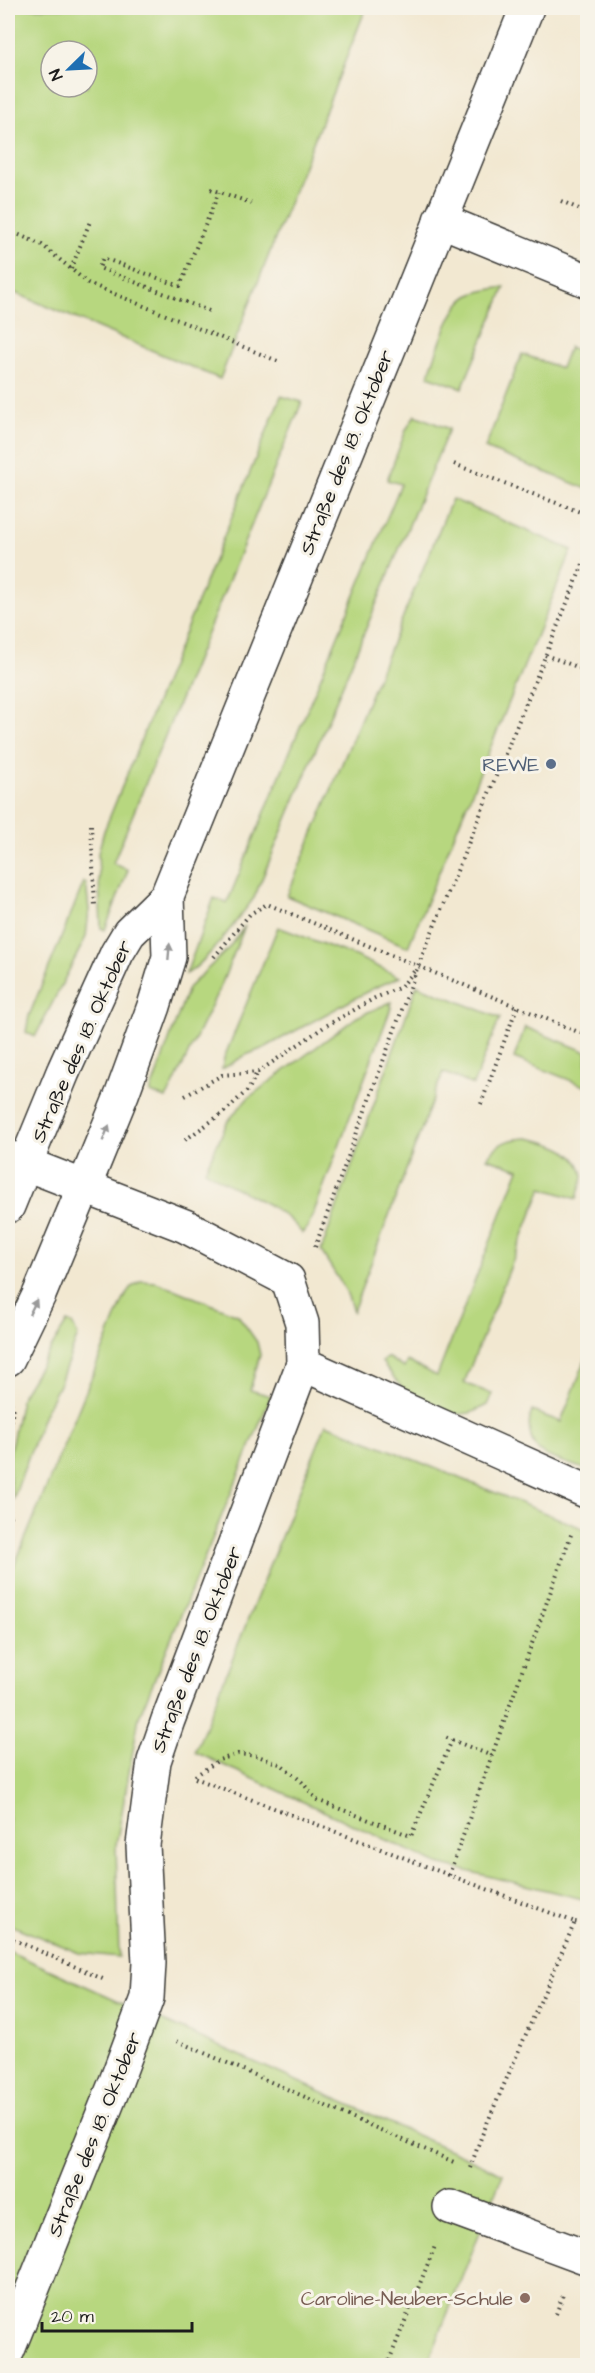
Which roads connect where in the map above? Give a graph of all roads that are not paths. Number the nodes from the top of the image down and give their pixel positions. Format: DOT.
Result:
graph roads {
  1 [pos="527,8"];
  2 [pos="440,220"];
  3 [pos="588,281"];
  4 [pos="167,896"];
  5 [pos="17,1160"];
  6 [pos="84,1187"];
  7 [pos="8,1206"];
  8 [pos="8,1359"];
  9 [pos="303,1364"];
  10 [pos="587,1492"];
  11 [pos="450,2207"];
  12 [pos="588,2259"];
  13 [pos="8,2350"];
  1 -- 2 [label="street, Straße des 18. Oktober"];
  2 -- 3 [label="street"];
  2 -- 4 [label="street, Straße des 18. Oktober"];
  4 -- 5 [label="street, Straße des 18. Oktober"];
  6 -- 4 [label="street, Straße des 18. Oktober, one-way"];
  5 -- 6 [label="street, Straße des 18. Oktober"];
  5 -- 7 [label="street, Straße des 18. Oktober"];
  8 -- 6 [label="street, Straße des 18. Oktober, one-way"];
  6 -- 9 [label="street, Straße des 18. Oktober"];
  9 -- 10 [label="street"];
  9 -- 13 [label="street, Straße des 18. Oktober"];
  11 -- 12 [label="street"];
}
